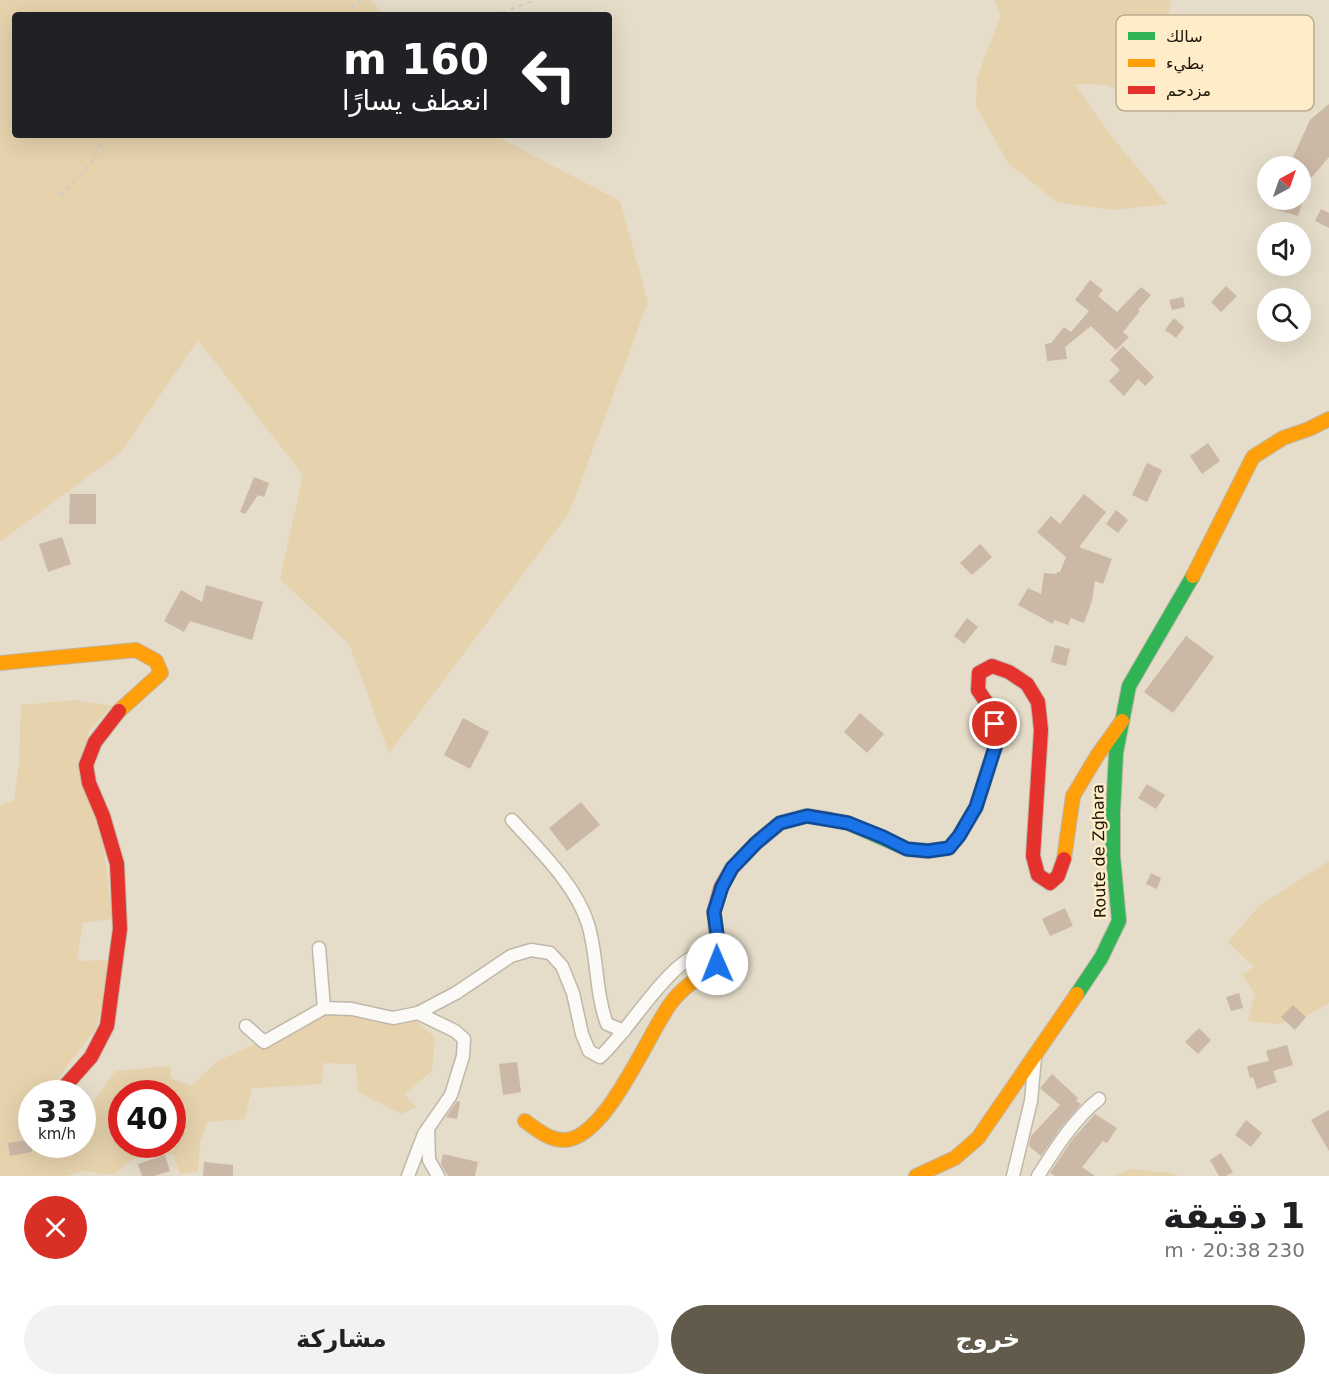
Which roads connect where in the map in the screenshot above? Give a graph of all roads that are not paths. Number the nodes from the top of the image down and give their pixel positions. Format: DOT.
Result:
graph roads {
  1 [pos="1329,419"];
  2 [pos="0,663"];
  3 [pos="1122,721"];
  4 [pos="512,820"];
  5 [pos="718,941"];
  6 [pos="320,948"];
  7 [pos="324,1008"];
  8 [pos="418,1013"];
  9 [pos="246,1026"];
  10 [pos="624,1030"];
  11 [pos="1036,1053"];
  12 [pos="70,1080"];
  13 [pos="1099,1099"];
  14 [pos="525,1121"];
  15 [pos="428,1127"];
  16 [pos="408,1176"];
  17 [pos="438,1176"];
  18 [pos="916,1176"];
  19 [pos="1013,1176"];
  20 [pos="1038,1176"];
  1 -- 3 [label="street, Route de Zghara"];
  2 -- 12 [label="street"];
  3 -- 5 [label="street"];
  3 -- 11 [label="street, Route de Zghara"];
  4 -- 10 [label="street"];
  5 -- 10 [label="street"];
  5 -- 14 [label="street"];
  6 -- 7 [label="street"];
  7 -- 8 [label="street"];
  7 -- 9 [label="street"];
  8 -- 10 [label="street"];
  8 -- 15 [label="street"];
  11 -- 18 [label="street, Route de Zghara"];
  11 -- 19 [label="street"];
  13 -- 20 [label="street"];
  15 -- 16 [label="street"];
  15 -- 17 [label="street"];
}
